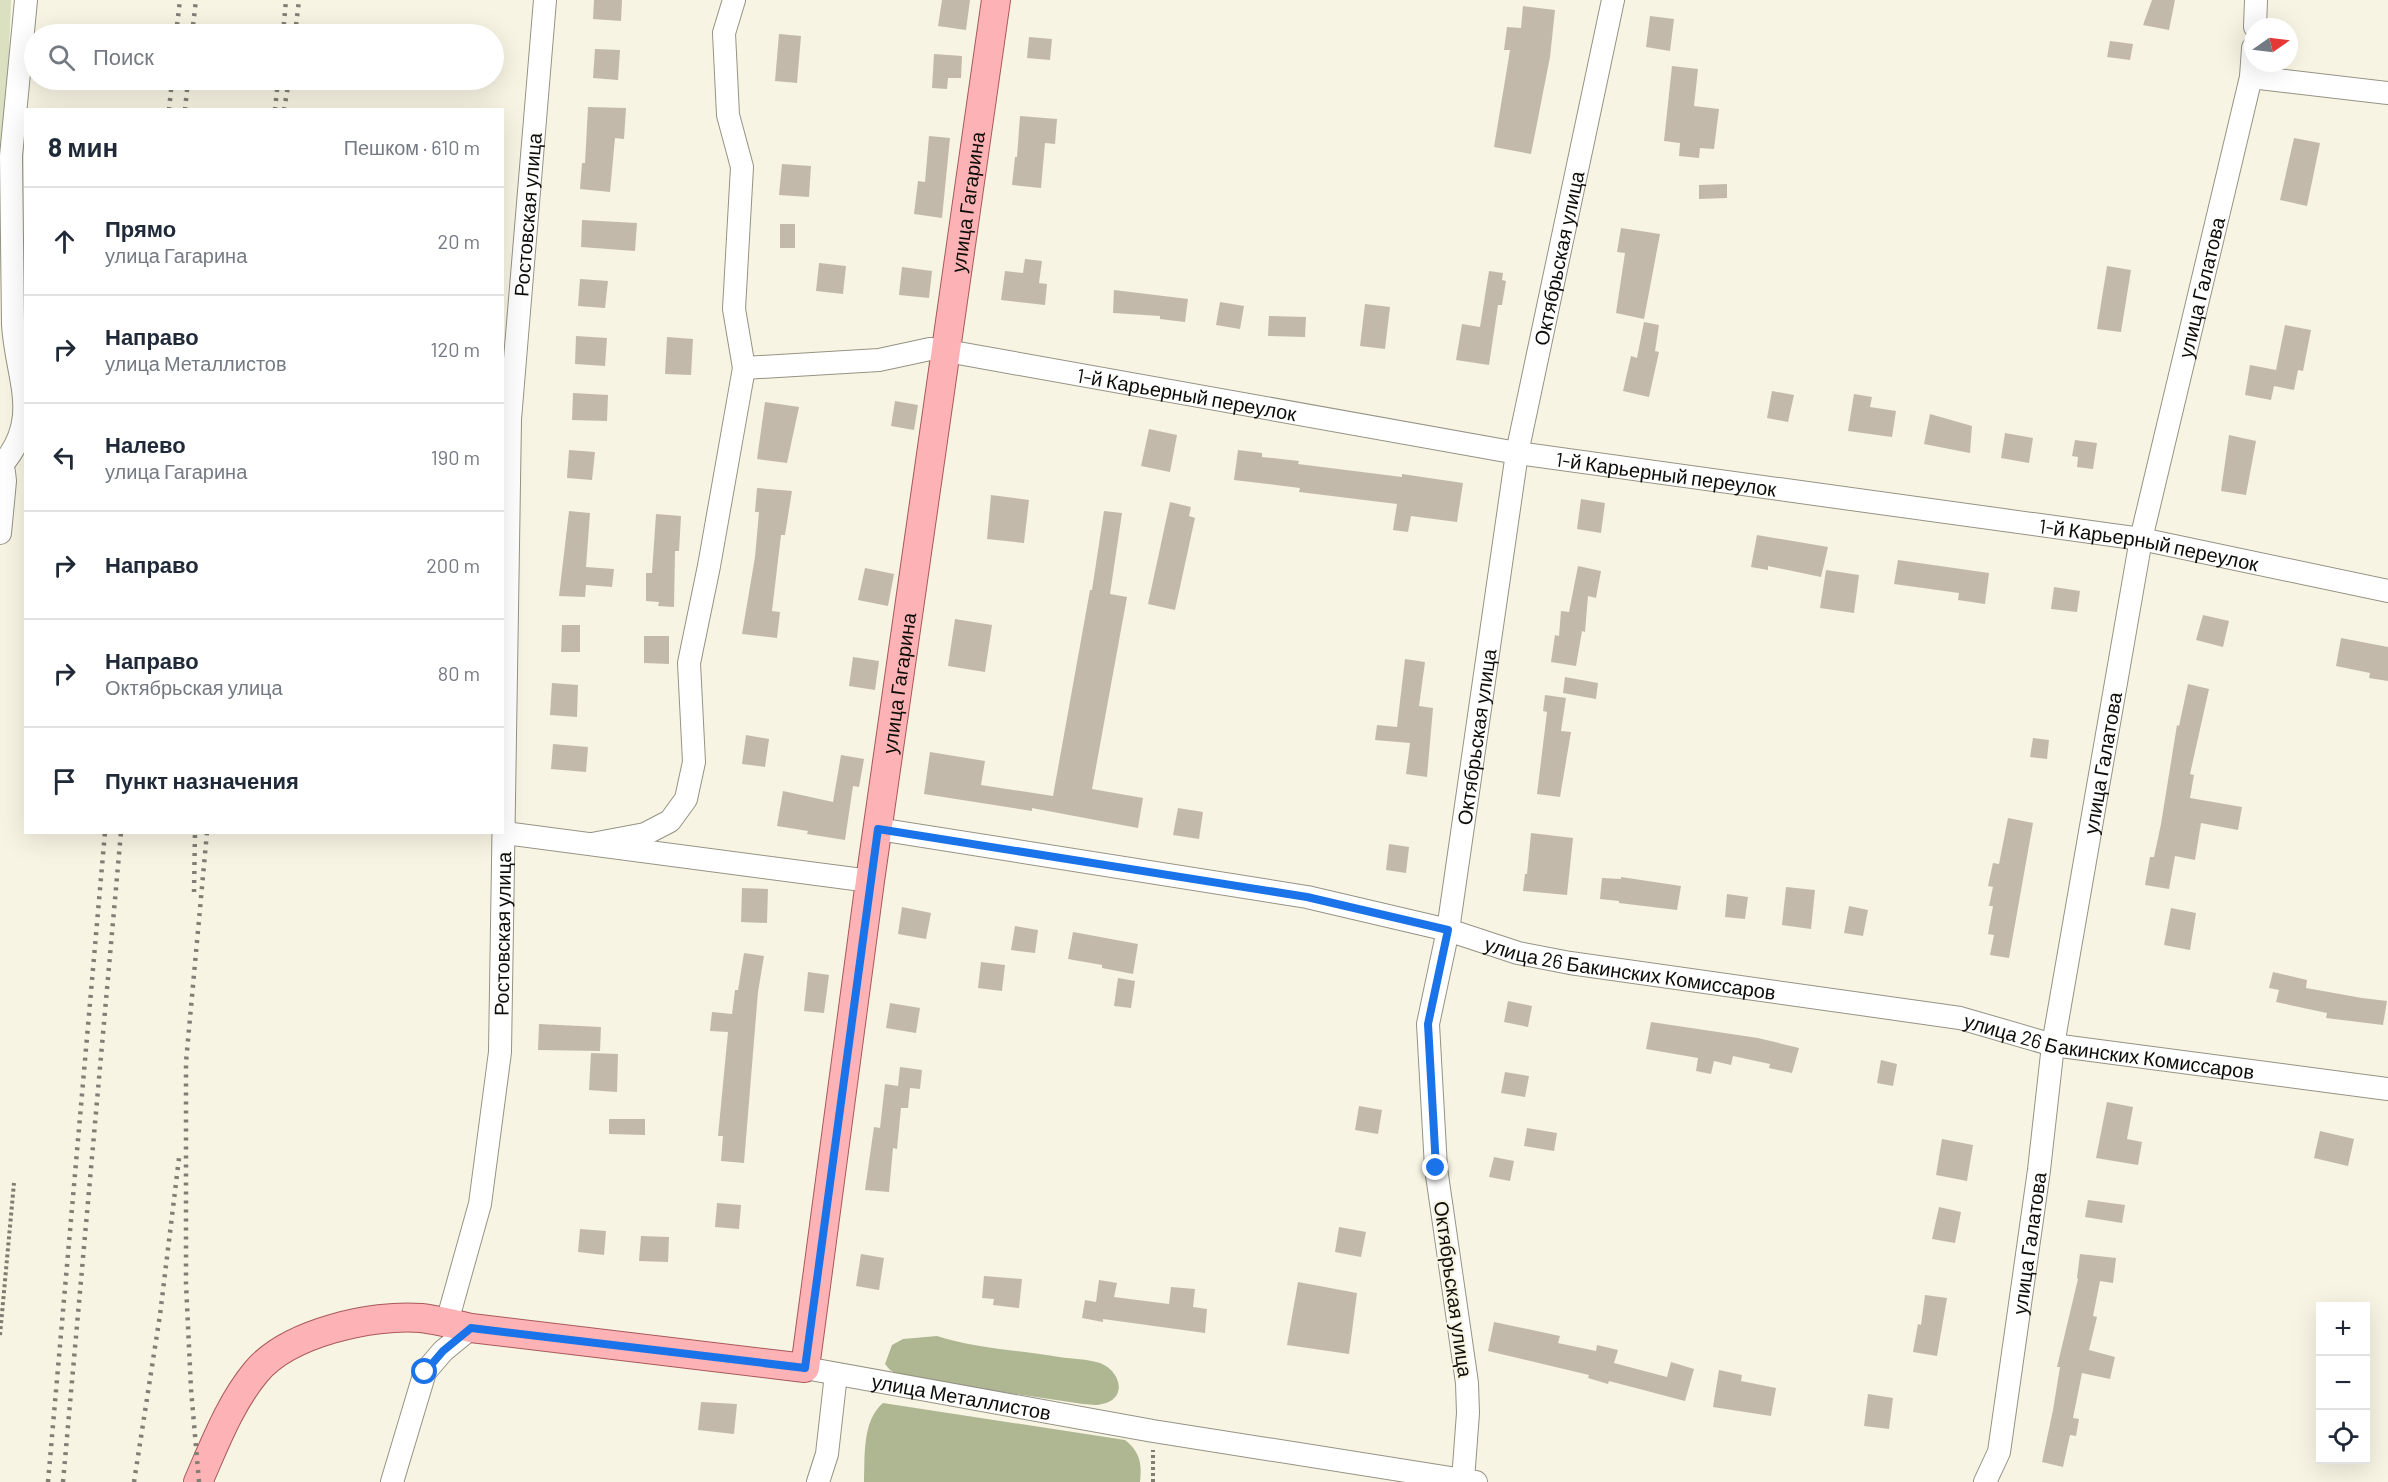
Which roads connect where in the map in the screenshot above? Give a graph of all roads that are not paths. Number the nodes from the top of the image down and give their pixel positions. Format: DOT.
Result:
graph roads {
  1 [pos="26,0"];
  2 [pos="545,0"];
  3 [pos="734,0"];
  4 [pos="996,0"];
  5 [pos="1613,0"];
  6 [pos="2256,0"];
  7 [pos="2255,18"];
  8 [pos="2251,72"];
  9 [pos="2251,77"];
  10 [pos="2388,93"];
  11 [pos="947,351"];
  12 [pos="744,369"];
  13 [pos="24,399"];
  14 [pos="24,427"];
  15 [pos="1517,453"];
  16 [pos="1,466"];
  17 [pos="0,533"];
  18 [pos="2141,539"];
  19 [pos="2388,591"];
  20 [pos="878,829"];
  21 [pos="505,833"];
  22 [pos="592,844"];
  23 [pos="870,881"];
  24 [pos="1448,930"];
  25 [pos="2053,1045"];
  26 [pos="2388,1089"];
  27 [pos="459,1325"];
  28 [pos="805,1368"];
  29 [pos="836,1374"];
  30 [pos="1469,1481"];
  31 [pos="198,1482"];
  32 [pos="392,1482"];
  33 [pos="818,1482"];
  34 [pos="1985,1482"];
  1 -- 13 [label="street"];
  2 -- 21 [label="street, Ростовская улица"];
  3 -- 12 [label="street"];
  4 -- 11 [label="main road, улица Гагарина"];
  5 -- 15 [label="street, Октябрьская улица"];
  6 -- 7 [label="street"];
  8 -- 9 [label="street, улица Галатова"];
  9 -- 10 [label="street"];
  9 -- 18 [label="street, улица Галатова"];
  11 -- 12 [label="street, 1-й Карьерный переулок"];
  11 -- 15 [label="street, 1-й Карьерный переулок"];
  11 -- 20 [label="main road, улица Гагарина"];
  12 -- 22 [label="street"];
  14 -- 16 [label="street"];
  15 -- 18 [label="street, 1-й Карьерный переулок"];
  15 -- 24 [label="street, Октябрьская улица"];
  16 -- 17 [label="street"];
  18 -- 19 [label="street, 1-й Карьерный переулок"];
  18 -- 25 [label="street, улица Галатова"];
  20 -- 23 [label="main road, улица Гагарина"];
  20 -- 24 [label="street, улица 26 Бакинских Комиссаров"];
  21 -- 22 [label="street"];
  21 -- 27 [label="street, Ростовская улица"];
  22 -- 23 [label="street"];
  23 -- 28 [label="main road, улица Гагарина"];
  24 -- 25 [label="street, улица 26 Бакинских Комиссаров"];
  24 -- 30 [label="street, Октябрьская улица"];
  25 -- 26 [label="street, улица 26 Бакинских Комиссаров"];
  25 -- 34 [label="street, улица Галатова"];
  27 -- 28 [label="main road, улица Металлистов"];
  27 -- 31 [label="main road, улица Металлистов"];
  27 -- 32 [label="street"];
  28 -- 29 [label="street, улица Металлистов"];
  29 -- 30 [label="street, улица Металлистов"];
  29 -- 33 [label="street"];
}
